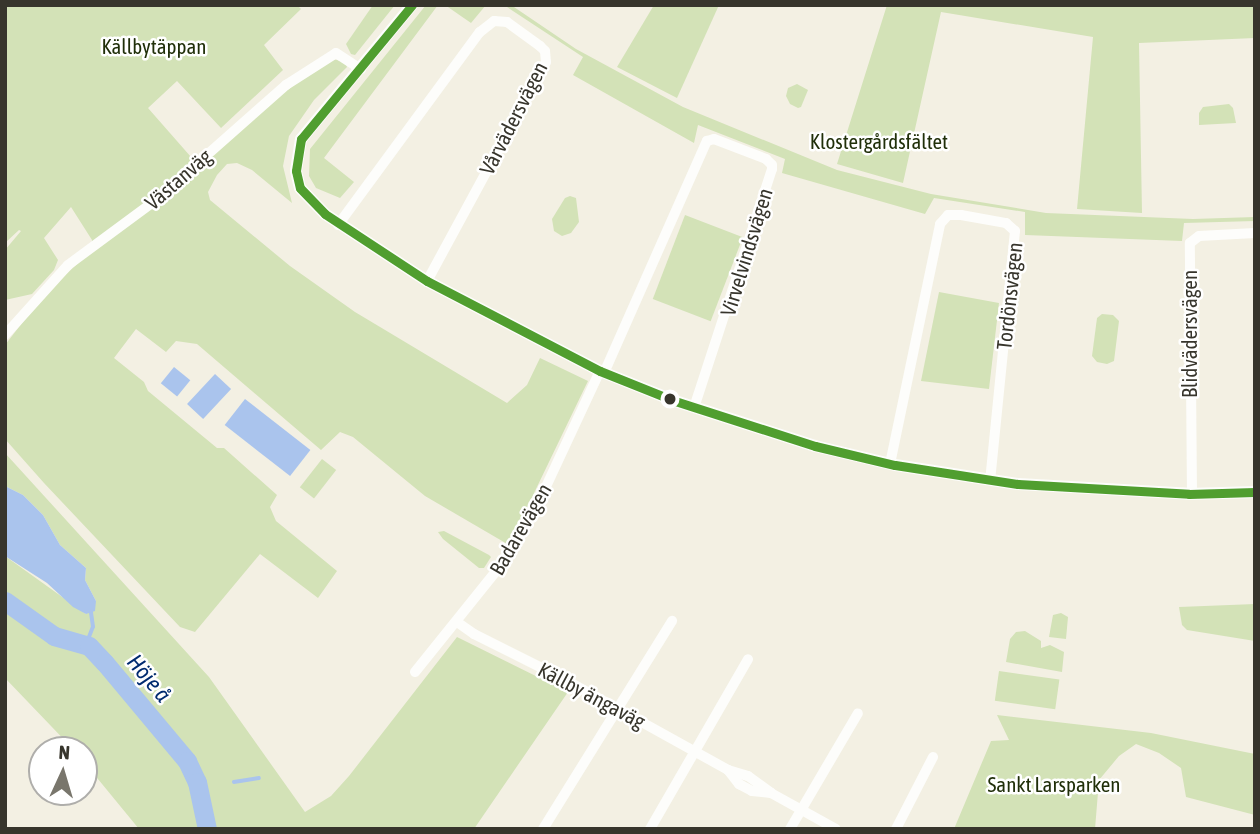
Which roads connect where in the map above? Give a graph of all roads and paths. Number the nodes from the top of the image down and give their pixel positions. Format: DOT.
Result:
graph roads {
  1 [pos="412,5"];
  2 [pos="361,69"];
  3 [pos="338,225"];
  4 [pos="1255,233"];
  5 [pos="427,281"];
  6 [pos="5,335"];
  7 [pos="602,372"];
  8 [pos="694,408"];
  9 [pos="890,464"];
  10 [pos="990,480"];
  11 [pos="1255,492"];
  12 [pos="1192,494"];
  13 [pos="672,621"];
  14 [pos="457,622"];
  15 [pos="748,659"];
  16 [pos="415,671"];
  17 [pos="617,708"];
  18 [pos="858,713"];
  19 [pos="697,752"];
  20 [pos="933,757"];
  21 [pos="800,808"];
  22 [pos="543,829"];
  23 [pos="650,829"];
  24 [pos="790,829"];
  25 [pos="836,829"];
  26 [pos="896,829"];
  1 -- 2 [label="street"];
  2 -- 3 [label="street"];
  2 -- 6 [label="street, Västanväg"];
  3 -- 5 [label="street"];
  3 -- 5 [label="street, Vårvädersvägen"];
  4 -- 12 [label="street, Blidvädersvägen"];
  5 -- 7 [label="street"];
  7 -- 8 [label="street"];
  7 -- 8 [label="street, Virvelvindsvägen"];
  7 -- 14 [label="street, Badarevägen"];
  8 -- 9 [label="street"];
  9 -- 10 [label="street"];
  9 -- 10 [label="street, Tordönsvägen"];
  10 -- 12 [label="street"];
  11 -- 12 [label="street"];
  13 -- 17 [label="street"];
  14 -- 16 [label="street, Badarevägen"];
  14 -- 17 [label="street, Källby ängaväg"];
  15 -- 19 [label="street"];
  17 -- 19 [label="street, Källby ängaväg"];
  17 -- 22 [label="street"];
  18 -- 21 [label="street"];
  19 -- 21 [label="street, Källby ängaväg"];
  19 -- 23 [label="street"];
  20 -- 26 [label="street"];
  21 -- 24 [label="street"];
  21 -- 25 [label="street, Källby ängaväg"];
}
